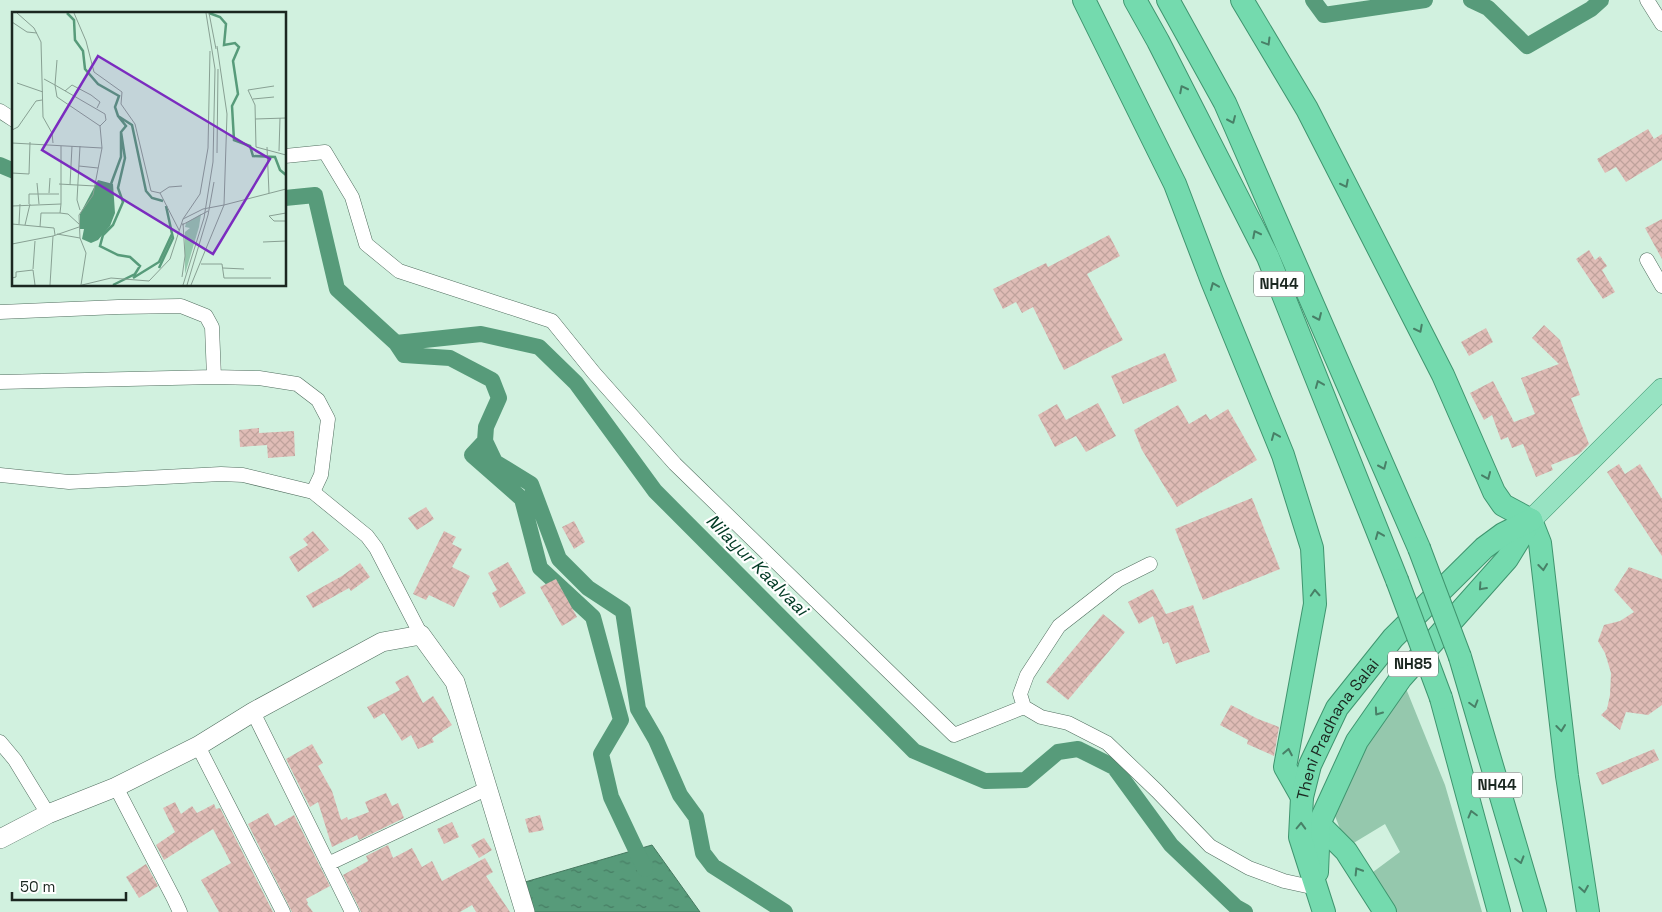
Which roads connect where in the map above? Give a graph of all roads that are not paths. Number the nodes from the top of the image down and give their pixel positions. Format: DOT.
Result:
graph roads {
  1 [pos="1084,0"];
  2 [pos="1136,0"];
  3 [pos="1168,0"];
  4 [pos="1242,0"];
  5 [pos="1647,0"];
  6 [pos="1662,24"];
  7 [pos="0,111"];
  8 [pos="12,119"];
  9 [pos="286,156"];
  10 [pos="1647,260"];
  11 [pos="1662,286"];
  12 [pos="0,312"];
  13 [pos="214,377"];
  14 [pos="0,382"];
  15 [pos="1662,390"];
  16 [pos="0,475"];
  17 [pos="313,492"];
  18 [pos="1531,520"];
  19 [pos="1150,564"];
  20 [pos="421,635"];
  21 [pos="1024,707"];
  22 [pos="253,712"];
  23 [pos="0,742"];
  24 [pos="198,746"];
  25 [pos="116,787"];
  26 [pos="488,788"];
  27 [pos="1302,796"];
  28 [pos="48,814"];
  29 [pos="1319,824"];
  30 [pos="0,839"];
  31 [pos="328,864"];
  32 [pos="1316,888"];
  33 [pos="180,912"];
  34 [pos="282,912"];
  35 [pos="352,912"];
  36 [pos="524,912"];
  37 [pos="1324,912"];
  38 [pos="1385,912"];
  39 [pos="1499,912"];
  40 [pos="1535,912"];
  41 [pos="1588,912"];
  27 -- 1 [label="highway, one-way"];
  39 -- 2 [label="highway, NH44, one-way, bridge"];
  3 -- 40 [label="highway, NH44, one-way, bridge"];
  4 -- 18 [label="highway, one-way"];
  5 -- 6 [label="street"];
  7 -- 8 [label="street"];
  9 -- 21 [label="street"];
  10 -- 11 [label="street"];
  12 -- 13 [label="street"];
  13 -- 14 [label="street"];
  13 -- 17 [label="street"];
  15 -- 18 [label="main road, Theni Pradhana Salai"];
  16 -- 17 [label="street"];
  17 -- 20 [label="street"];
  18 -- 27 [label="highway, Theni Pradhana Salai / NH85"];
  18 -- 29 [label="highway, Theni Pradhana Salai / NH85, one-way"];
  18 -- 41 [label="highway, one-way"];
  19 -- 21 [label="street"];
  20 -- 22 [label="main road"];
  20 -- 26 [label="main road"];
  21 -- 32 [label="street"];
  22 -- 24 [label="main road"];
  22 -- 31 [label="street"];
  23 -- 28 [label="street"];
  24 -- 25 [label="main road"];
  24 -- 34 [label="street"];
  25 -- 28 [label="main road"];
  25 -- 33 [label="street"];
  26 -- 31 [label="street"];
  26 -- 36 [label="main road"];
  32 -- 27 [label="highway, Theni Pradhana Salai / NH85, one-way"];
  28 -- 30 [label="main road"];
  29 -- 32 [label="highway, Theni Pradhana Salai / NH85"];
  38 -- 29 [label="highway, one-way"];
  31 -- 35 [label="street"];
  32 -- 37 [label="highway, Theni Pradhana Salai / NH85"];
}
